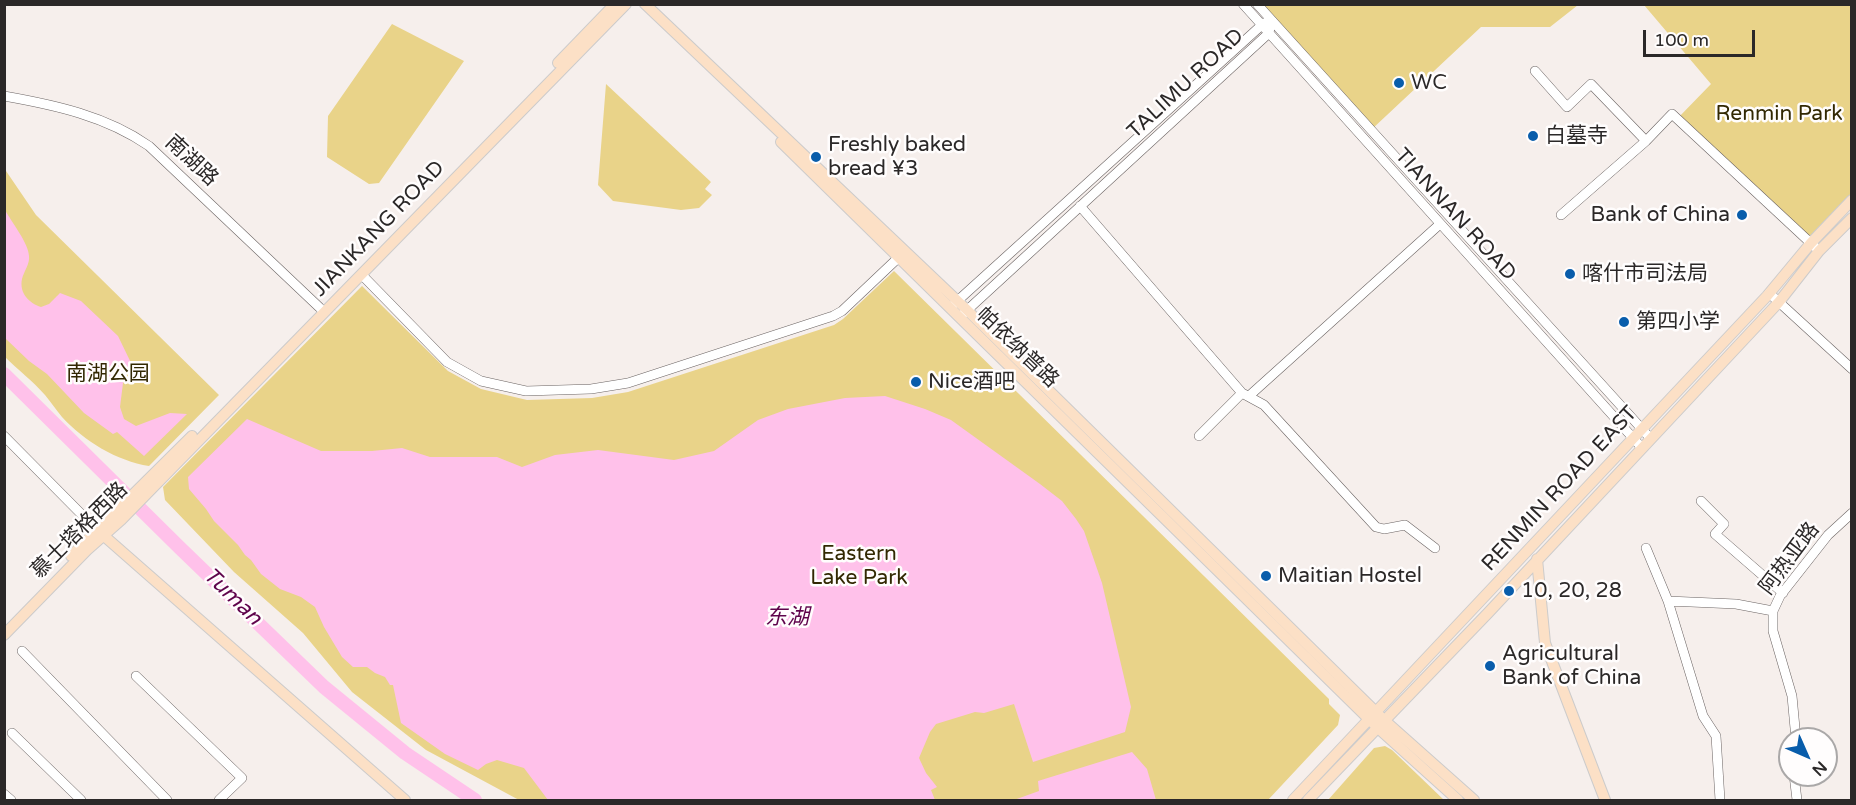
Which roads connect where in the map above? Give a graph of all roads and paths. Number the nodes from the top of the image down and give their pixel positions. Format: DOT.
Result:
graph roads {
  1 [pos="615,4"];
  2 [pos="626,4"];
  3 [pos="639,4"];
  4 [pos="645,4"];
  5 [pos="1243,4"];
  6 [pos="1257,4"];
  7 [pos="1272,20"];
  8 [pos="1260,25"];
  9 [pos="1269,33"];
  10 [pos="1535,71"];
  11 [pos="4,96"];
  12 [pos="1646,141"];
  13 [pos="1851,200"];
  14 [pos="1080,206"];
  15 [pos="1561,215"];
  16 [pos="1851,218"];
  17 [pos="1440,224"];
  18 [pos="1815,247"];
  19 [pos="898,258"];
  20 [pos="362,274"];
  21 [pos="1769,293"];
  22 [pos="1779,302"];
  23 [pos="954,305"];
  24 [pos="320,309"];
  25 [pos="963,314"];
  26 [pos="1851,369"];
  27 [pos="1245,395"];
  28 [pos="1642,430"];
  29 [pos="4,436"];
  30 [pos="1199,436"];
  31 [pos="1633,439"];
  32 [pos="1651,439"];
  33 [pos="1642,448"];
  34 [pos="156,477"];
  35 [pos="1701,501"];
  36 [pos="1851,513"];
  37 [pos="100,532"];
  38 [pos="1435,548"];
  39 [pos="1646,548"];
  40 [pos="1538,560"];
  41 [pos="1783,593"];
  42 [pos="1668,601"];
  43 [pos="1773,611"];
  44 [pos="4,625"];
  45 [pos="4,635"];
  46 [pos="22,651"];
  47 [pos="136,676"];
  48 [pos="1377,720"];
  49 [pos="1795,727"];
  50 [pos="12,733"];
  51 [pos="4,794"];
  52 [pos="224,799"];
  53 [pos="11,801"];
  54 [pos="81,801"];
  55 [pos="167,801"];
  56 [pos="405,801"];
  57 [pos="1293,801"];
  58 [pos="1308,801"];
  59 [pos="1458,801"];
  60 [pos="1474,801"];
  61 [pos="1605,801"];
  62 [pos="1720,801"];
  1 -- 24 [label="main road, JIANKANG ROAD"];
  2 -- 20 [label="main road, JIANKANG ROAD"];
  3 -- 19 [label="main road, 帕依纳普路"];
  4 -- 23 [label="main road, 帕依纳普路"];
  5 -- 8 [label="street, TIANNAN ROAD"];
  6 -- 7 [label="street, TIANNAN ROAD"];
  7 -- 8 [label="street, TALIMU ROAD"];
  7 -- 9 [label="street, TALIMU ROAD"];
  7 -- 28 [label="street, TIANNAN ROAD"];
  8 -- 9 [label="street, TIANNAN ROAD"];
  8 -- 23 [label="street, TALIMU ROAD"];
  9 -- 14 [label="street, TALIMU ROAD"];
  9 -- 17 [label="street, TIANNAN ROAD"];
  10 -- 12 [label="street"];
  11 -- 24 [label="street, 南湖路"];
  12 -- 15 [label="street"];
  12 -- 18 [label="street"];
  13 -- 18 [label="main road, RENMIN ROAD EAST"];
  14 -- 25 [label="street, TALIMU ROAD"];
  14 -- 27 [label="street"];
  16 -- 18 [label="main road, RENMIN ROAD EAST"];
  17 -- 27 [label="street"];
  17 -- 31 [label="street, TIANNAN ROAD"];
  18 -- 21 [label="main road, RENMIN ROAD EAST"];
  18 -- 22 [label="main road, RENMIN ROAD EAST"];
  19 -- 20 [label="street"];
  19 -- 23 [label="main road, 帕依纳普路"];
  20 -- 34 [label="main road, JIANKANG ROAD"];
  21 -- 22 [label="street"];
  21 -- 28 [label="main road, RENMIN ROAD EAST"];
  22 -- 26 [label="street"];
  22 -- 32 [label="main road, RENMIN ROAD EAST"];
  23 -- 25 [label="main road, 帕依纳普路"];
  24 -- 34 [label="main road, JIANKANG ROAD"];
  25 -- 48 [label="main road, 帕依纳普路"];
  27 -- 30 [label="street"];
  27 -- 38 [label="street"];
  28 -- 31 [label="main road, RENMIN ROAD EAST"];
  28 -- 32 [label="street, TIANNAN ROAD"];
  29 -- 37 [label="street"];
  31 -- 33 [label="street, TIANNAN ROAD"];
  31 -- 48 [label="main road, RENMIN ROAD EAST"];
  32 -- 33 [label="main road, RENMIN ROAD EAST"];
  33 -- 40 [label="main road, RENMIN ROAD EAST"];
  34 -- 37 [label="main road, 慕士塔格西路"];
  35 -- 41 [label="street"];
  36 -- 41 [label="street, 阿热亚路"];
  37 -- 44 [label="main road, 慕士塔格西路"];
  37 -- 45 [label="main road, 慕士塔格西路"];
  37 -- 56 [label="main road"];
  39 -- 42 [label="street"];
  40 -- 48 [label="main road, RENMIN ROAD EAST"];
  40 -- 61 [label="main road"];
  41 -- 43 [label="street, 阿热亚路"];
  42 -- 43 [label="street"];
  42 -- 62 [label="street"];
  43 -- 49 [label="street, 阿热亚路"];
  46 -- 55 [label="street"];
  47 -- 52 [label="street"];
  48 -- 57 [label="main road, RENMIN ROAD EAST"];
  48 -- 58 [label="main road, RENMIN ROAD EAST"];
  48 -- 59 [label="main road"];
  48 -- 60 [label="main road"];
  50 -- 54 [label="street"];
  51 -- 53 [label="street"];
}
